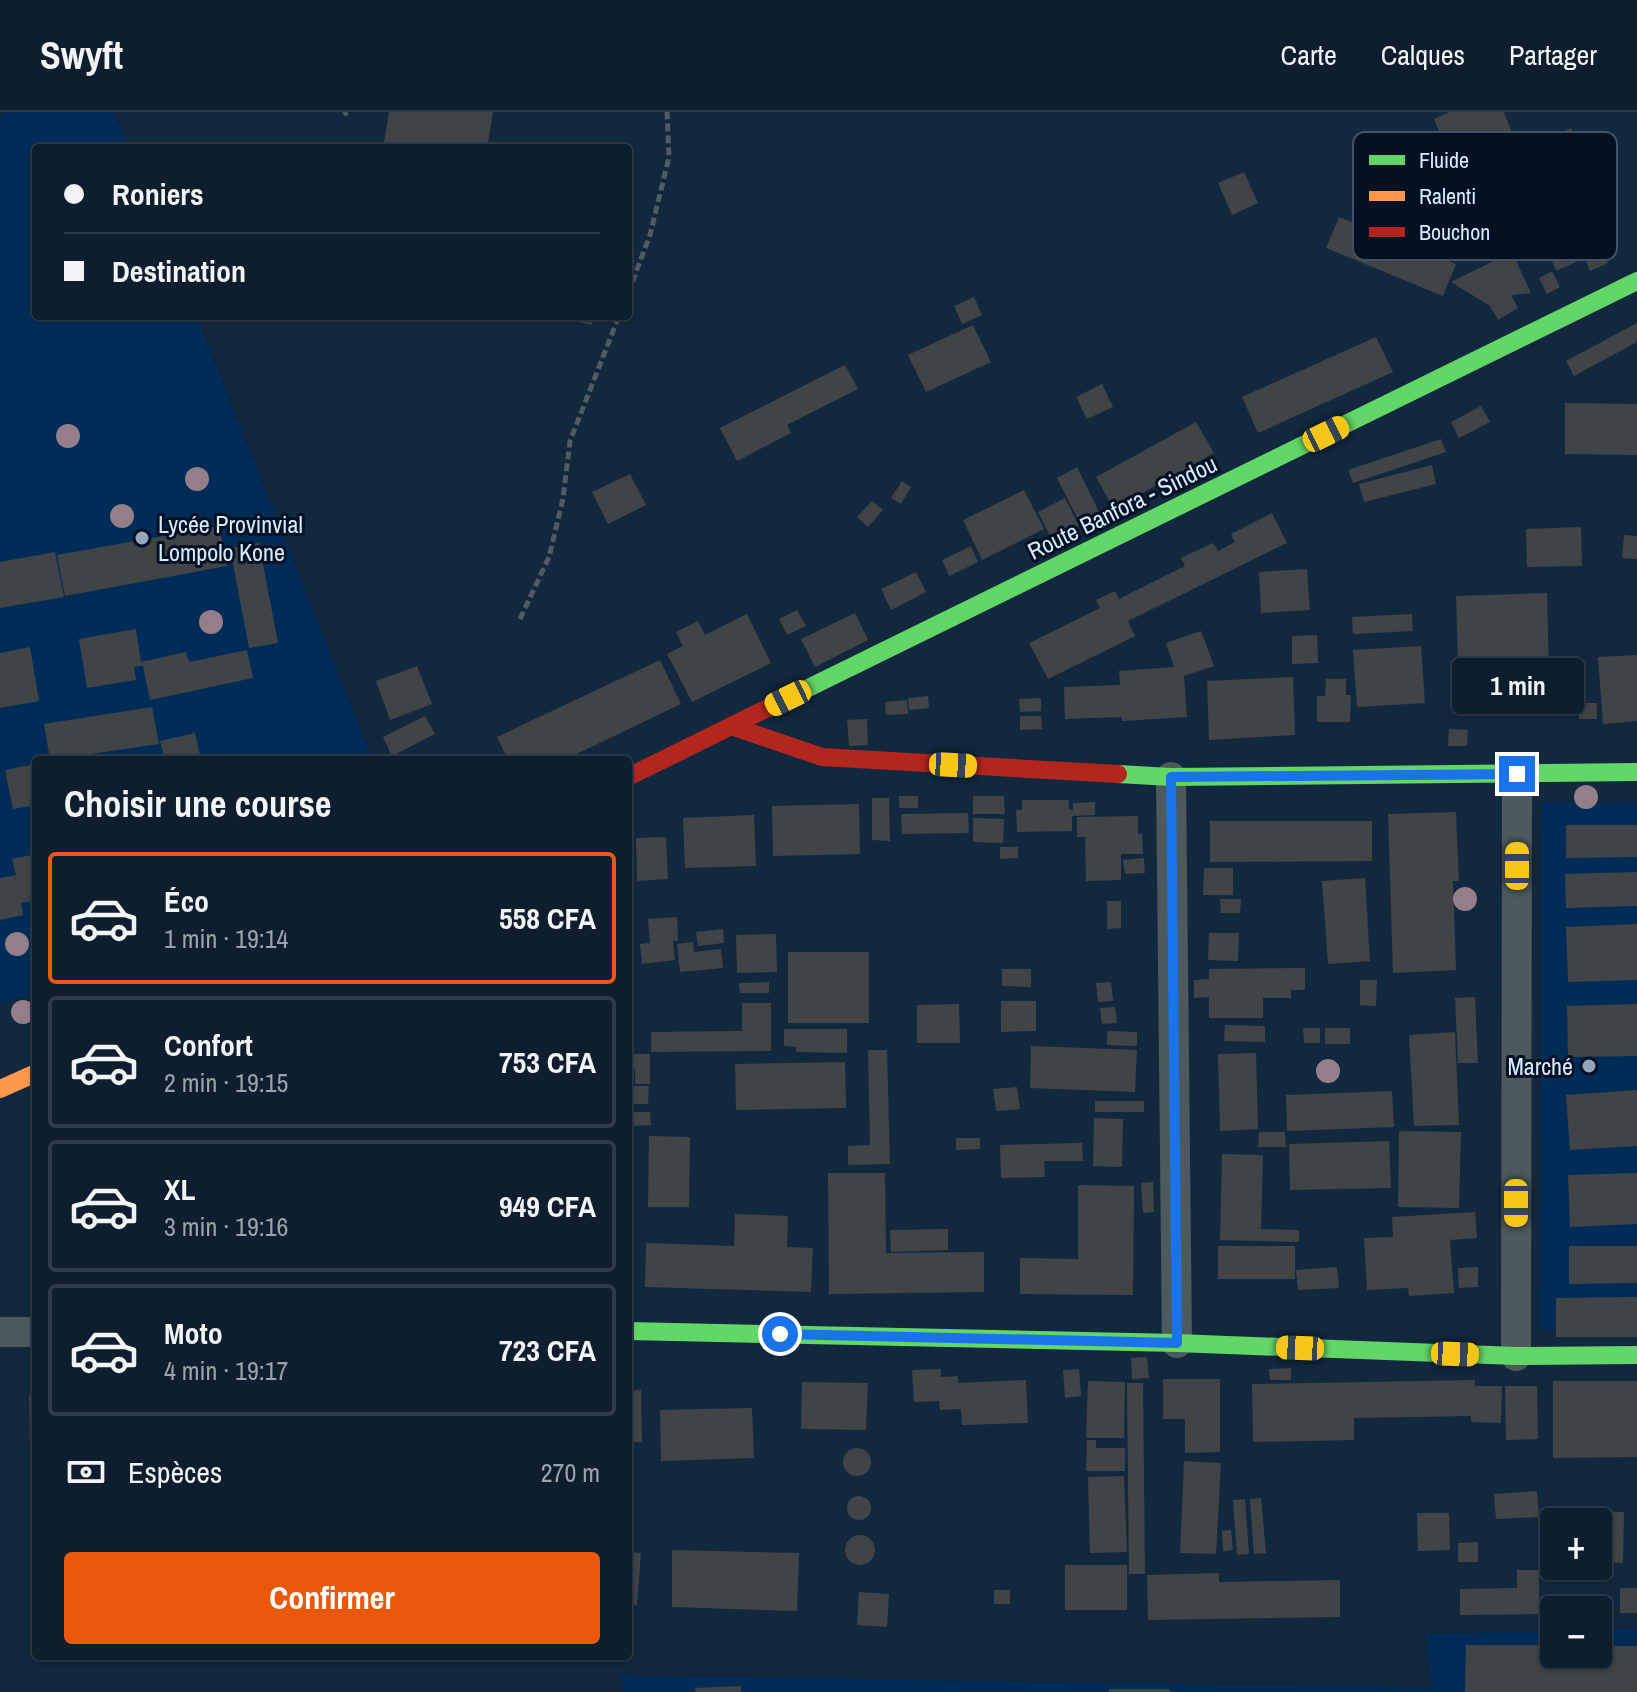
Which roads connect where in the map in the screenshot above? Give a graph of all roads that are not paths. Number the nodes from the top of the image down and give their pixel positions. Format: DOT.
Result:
graph roads {
  1 [pos="1637,281"];
  2 [pos="731,726"];
  3 [pos="1637,772"];
  4 [pos="1517,774"];
  5 [pos="632,775"];
  6 [pos="1171,777"];
  7 [pos="32,1075"];
  8 [pos="0,1089"];
  9 [pos="632,1331"];
  10 [pos="0,1332"];
  11 [pos="32,1332"];
  12 [pos="1177,1343"];
  13 [pos="1637,1355"];
  14 [pos="1516,1356"];
  1 -- 2 [label="street, Route Banfora - Sindou"];
  2 -- 5 [label="street, Route Banfora - Sindou"];
  2 -- 6 [label="street"];
  3 -- 4 [label="street"];
  4 -- 6 [label="street"];
  4 -- 14 [label="street"];
  6 -- 12 [label="street"];
  7 -- 8 [label="street"];
  9 -- 12 [label="street"];
  10 -- 11 [label="street"];
  12 -- 14 [label="street"];
  13 -- 14 [label="street"];
}
